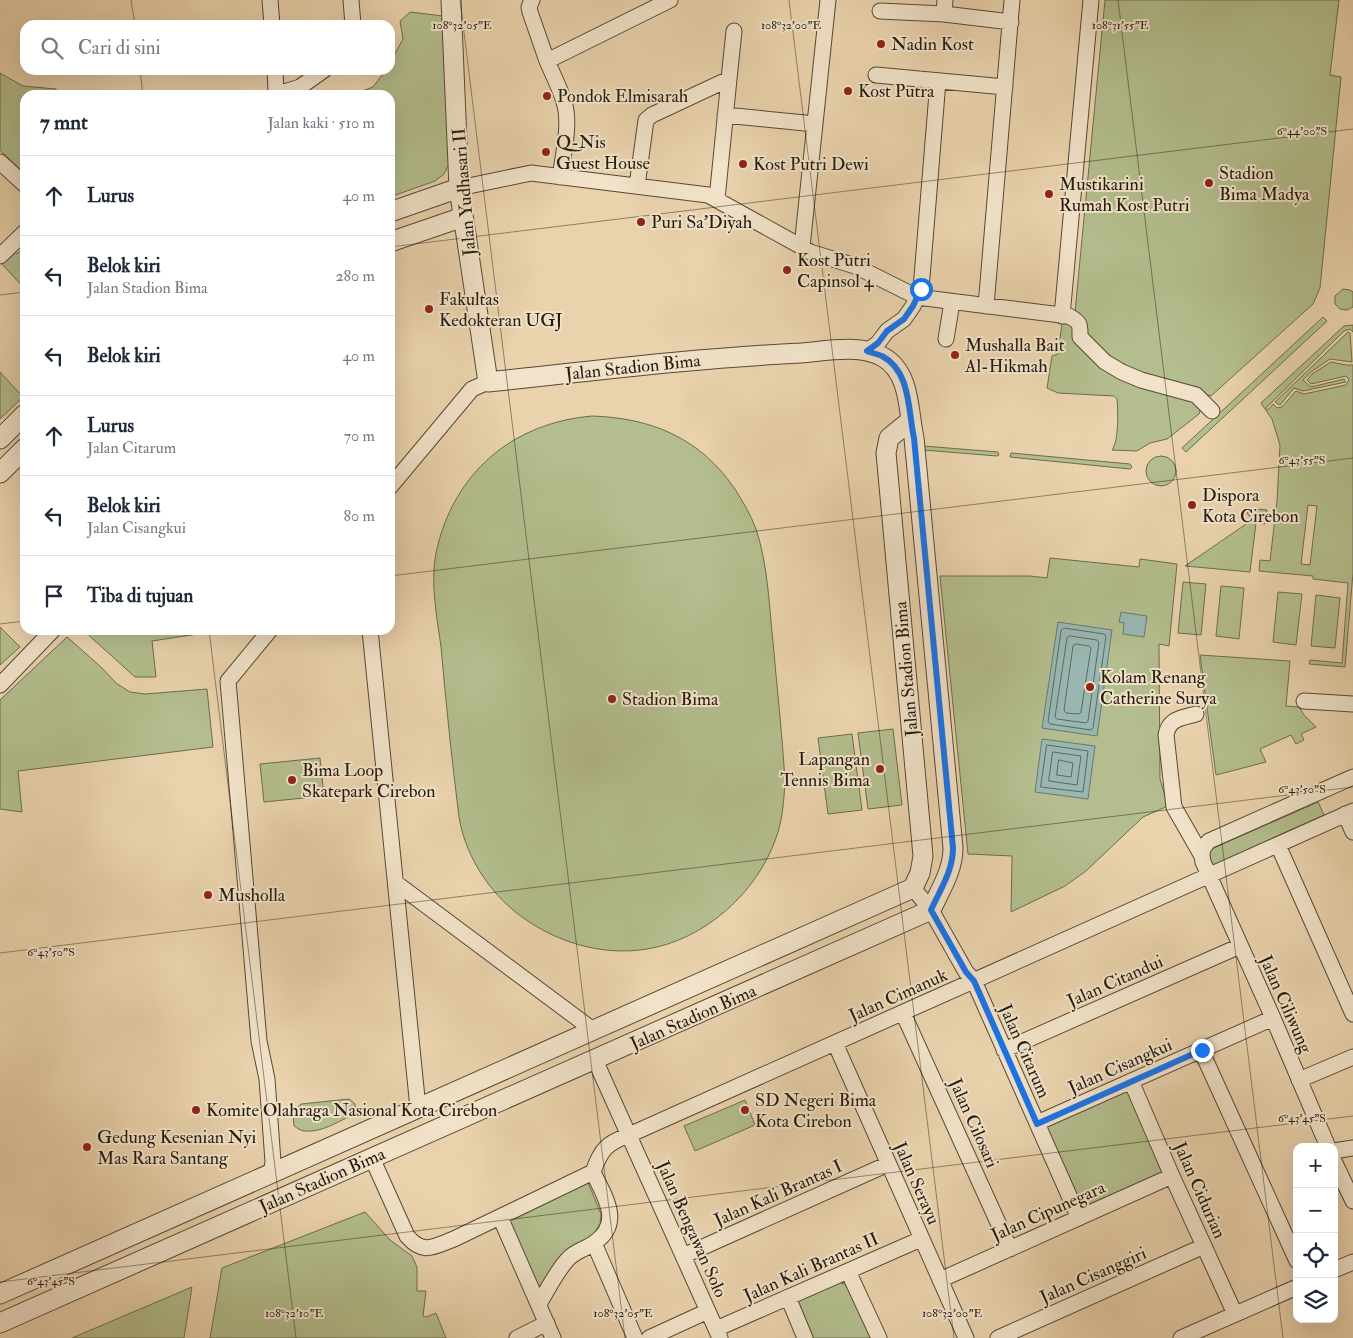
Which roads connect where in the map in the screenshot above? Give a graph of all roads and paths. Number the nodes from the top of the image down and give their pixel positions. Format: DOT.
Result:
graph roads {
  1 [pos="270,0"];
  2 [pos="352,0"];
  3 [pos="451,0"];
  4 [pos="532,0"];
  5 [pos="670,0"];
  6 [pos="828,0"];
  7 [pos="1012,0"];
  8 [pos="1091,0"];
  9 [pos="945,7"];
  10 [pos="880,11"];
  11 [pos="272,20"];
  12 [pos="353,20"];
  13 [pos="1011,22"];
  14 [pos="734,31"];
  15 [pos="547,61"];
  16 [pos="275,75"];
  17 [pos="317,75"];
  18 [pos="876,75"];
  19 [pos="729,80"];
  20 [pos="938,81"];
  21 [pos="1005,87"];
  22 [pos="276,90"];
  23 [pos="291,90"];
  24 [pos="725,114"];
  25 [pos="815,124"];
  26 [pos="0,162"];
  27 [pos="560,177"];
  28 [pos="20,180"];
  29 [pos="637,186"];
  30 [pos="460,188"];
  31 [pos="717,199"];
  32 [pos="395,210"];
  33 [pos="463,217"];
  34 [pos="20,237"];
  35 [pos="395,240"];
  36 [pos="802,246"];
  37 [pos="0,256"];
  38 [pos="917,297"];
  39 [pos="952,302"];
  40 [pos="986,306"];
  41 [pos="1062,316"];
  42 [pos="946,339"];
  43 [pos="867,351"];
  44 [pos="488,382"];
  45 [pos="1212,411"];
  46 [pos="20,419"];
  47 [pos="912,430"];
  48 [pos="0,439"];
  49 [pos="20,453"];
  50 [pos="0,473"];
  51 [pos="395,481"];
  52 [pos="48,635"];
  53 [pos="266,635"];
  54 [pos="371,635"];
  55 [pos="0,685"];
  56 [pos="1304,701"];
  57 [pos="1353,704"];
  58 [pos="1196,714"];
  59 [pos="1353,777"];
  60 [pos="1349,813"];
  61 [pos="1353,832"];
  62 [pos="1278,845"];
  63 [pos="1202,856"];
  64 [pos="1209,876"];
  65 [pos="396,883"];
  66 [pos="913,888"];
  67 [pos="931,910"];
  68 [pos="1240,946"];
  69 [pos="974,981"];
  70 [pos="903,1013"];
  71 [pos="1353,1014"];
  72 [pos="1273,1018"];
  73 [pos="593,1030"];
  74 [pos="835,1043"];
  75 [pos="622,1048"];
  76 [pos="1004,1050"];
  77 [pos="1202,1050"];
  78 [pos="1353,1057"];
  79 [pos="595,1060"];
  80 [pos="1300,1080"];
  81 [pos="1131,1081"];
  82 [pos="418,1108"];
  83 [pos="1037,1124"];
  84 [pos="430,1133"];
  85 [pos="630,1135"];
  86 [pos="1326,1143"];
  87 [pos="1353,1148"];
  88 [pos="1338,1150"];
  89 [pos="372,1158"];
  90 [pos="888,1164"];
  91 [pos="1338,1169"];
  92 [pos="593,1172"];
  93 [pos="271,1174"];
  94 [pos="1172,1176"];
  95 [pos="281,1199"];
  96 [pos="1353,1201"];
  97 [pos="500,1217"];
  98 [pos="1078,1218"];
  99 [pos="922,1239"];
  100 [pos="594,1243"];
  101 [pos="1204,1246"];
  102 [pos="1010,1249"];
  103 [pos="1293,1252"];
  104 [pos="683,1256"];
  105 [pos="1353,1262"];
  106 [pos="1338,1268"];
  107 [pos="848,1271"];
  108 [pos="940,1280"];
  109 [pos="1293,1289"];
  110 [pos="0,1294"];
  111 [pos="788,1298"];
  112 [pos="539,1304"];
  113 [pos="708,1311"];
  114 [pos="1235,1314"];
  115 [pos="0,1323"];
  116 [pos="547,1324"];
  117 [pos="718,1334"];
  118 [pos="517,1338"];
  119 [pos="553,1338"];
  120 [pos="636,1338"];
  121 [pos="649,1338"];
  122 [pos="805,1338"];
  123 [pos="879,1338"];
  124 [pos="966,1338"];
  125 [pos="998,1338"];
  126 [pos="1180,1338"];
  1 -- 11 [label="street"];
  2 -- 12 [label="street"];
  3 -- 30 [label="street, Jalan Yudhasari II"];
  4 -- 15 [label="street"];
  5 -- 15 [label="street"];
  6 -- 25 [label="street"];
  7 -- 13 [label="street"];
  8 -- 41 [label="street"];
  9 -- 10 [label="street"];
  9 -- 13 [label="street"];
  13 -- 21 [label="street"];
  14 -- 19 [label="street"];
  15 -- 27 [label="street"];
  16 -- 22 [label="street"];
  17 -- 23 [label="street"];
  18 -- 20 [label="street"];
  19 -- 24 [label="street"];
  19 -- 29 [label="street"];
  20 -- 21 [label="street"];
  20 -- 38 [label="street"];
  21 -- 40 [label="street"];
  24 -- 25 [label="street"];
  24 -- 31 [label="street"];
  25 -- 36 [label="street"];
  26 -- 28 [label="street"];
  27 -- 29 [label="street"];
  27 -- 30 [label="street"];
  29 -- 31 [label="street"];
  30 -- 32 [label="street"];
  30 -- 33 [label="street, Jalan Yudhasari II"];
  31 -- 36 [label="street"];
  33 -- 35 [label="street"];
  33 -- 44 [label="street, Jalan Yudhasari II"];
  34 -- 37 [label="street"];
  36 -- 38 [label="street"];
  38 -- 39 [label="street"];
  38 -- 43 [label="street"];
  39 -- 40 [label="street"];
  39 -- 42 [label="street"];
  40 -- 41 [label="street"];
  41 -- 45 [label="street"];
  43 -- 44 [label="street, Jalan Stadion Bima"];
  43 -- 47 [label="street, Jalan Stadion Bima"];
  44 -- 51 [label="street"];
  46 -- 48 [label="street"];
  47 -- 66 [label="street, Jalan Stadion Bima"];
  47 -- 67 [label="street, Jalan Stadion Bima"];
  49 -- 50 [label="street"];
  52 -- 55 [label="street"];
  53 -- 93 [label="street"];
  54 -- 65 [label="street"];
  56 -- 57 [label="street"];
  58 -- 63 [label="street"];
  59 -- 63 [label="street"];
  60 -- 61 [label="street"];
  60 -- 62 [label="street, Jalan Cimanuk"];
  62 -- 64 [label="street, Jalan Cimanuk"];
  62 -- 71 [label="street"];
  63 -- 64 [label="street"];
  64 -- 68 [label="street, Jalan Ciliwung"];
  64 -- 69 [label="street, Jalan Cimanuk"];
  65 -- 73 [label="street"];
  65 -- 82 [label="street"];
  66 -- 67 [label="street, Jalan Citarum"];
  66 -- 73 [label="street, Jalan Stadion Bima"];
  67 -- 69 [label="street, Jalan Citarum"];
  67 -- 75 [label="street, Jalan Stadion Bima"];
  68 -- 72 [label="street, Jalan Ciliwung"];
  68 -- 76 [label="street, Jalan Citandui"];
  69 -- 70 [label="street, Jalan Cimanuk"];
  69 -- 76 [label="street, Jalan Citarum"];
  70 -- 74 [label="street, Jalan Cimanuk"];
  70 -- 102 [label="street, Jalan Cilosari"];
  72 -- 77 [label="street, Jalan Cisangkui"];
  72 -- 80 [label="street, Jalan Ciliwung"];
  73 -- 75 [label="street"];
  73 -- 82 [label="street, Jalan Stadion Bima"];
  74 -- 85 [label="street, Jalan Cimanuk"];
  74 -- 90 [label="street, Jalan Serayu"];
  75 -- 79 [label="street, Jalan Stadion Bima"];
  76 -- 83 [label="street, Jalan Citarum"];
  77 -- 81 [label="street, Jalan Cisangkui"];
  77 -- 103 [label="street"];
  78 -- 80 [label="street"];
  79 -- 84 [label="street, Jalan Stadion Bima"];
  79 -- 85 [label="street, Jalan Bengawan Solo"];
  80 -- 86 [label="street, Jalan Ciliwung"];
  81 -- 83 [label="street, Jalan Cisangkui"];
  81 -- 94 [label="street, Jalan Cidurian"];
  82 -- 84 [label="street"];
  82 -- 93 [label="street, Jalan Stadion Bima"];
  83 -- 98 [label="street, Jalan Citarum"];
  84 -- 89 [label="street, Jalan Stadion Bima"];
  85 -- 92 [label="street, Jalan Cimanuk"];
  85 -- 104 [label="street, Jalan Bengawan Solo"];
  87 -- 88 [label="street"];
  89 -- 95 [label="street, Jalan Stadion Bima"];
  89 -- 97 [label="street"];
  90 -- 99 [label="street, Jalan Serayu"];
  90 -- 104 [label="street, Jalan Kali Brantas I"];
  91 -- 96 [label="street"];
  92 -- 97 [label="street"];
  92 -- 100 [label="street"];
  93 -- 95 [label="street"];
  93 -- 110 [label="street, Jalan Stadion Bima"];
  94 -- 98 [label="street, Jalan Cipunegara"];
  94 -- 101 [label="street, Jalan Cidurian"];
  95 -- 115 [label="street, Jalan Stadion Bima"];
  97 -- 112 [label="street"];
  98 -- 102 [label="street, Jalan Cipunegara"];
  99 -- 107 [label="street, Jalan Kali Brantas II"];
  99 -- 108 [label="street, Jalan Serayu"];
  100 -- 112 [label="street"];
  100 -- 120 [label="street"];
  101 -- 114 [label="street, Jalan Cidurian"];
  101 -- 125 [label="street, Jalan Cisanggiri"];
  102 -- 108 [label="street, Jalan Cipunegara"];
  104 -- 113 [label="street, Jalan Bengawan Solo"];
  105 -- 106 [label="street"];
  107 -- 111 [label="street, Jalan Kali Brantas II"];
  107 -- 123 [label="street"];
  108 -- 124 [label="street, Jalan Serayu"];
  109 -- 114 [label="street"];
  111 -- 117 [label="street, Jalan Kali Brantas II"];
  111 -- 122 [label="street"];
  112 -- 116 [label="street"];
  113 -- 117 [label="street, Jalan Bengawan Solo"];
  113 -- 121 [label="street"];
  114 -- 126 [label="street"];
  116 -- 118 [label="street"];
  116 -- 119 [label="street"];
}
